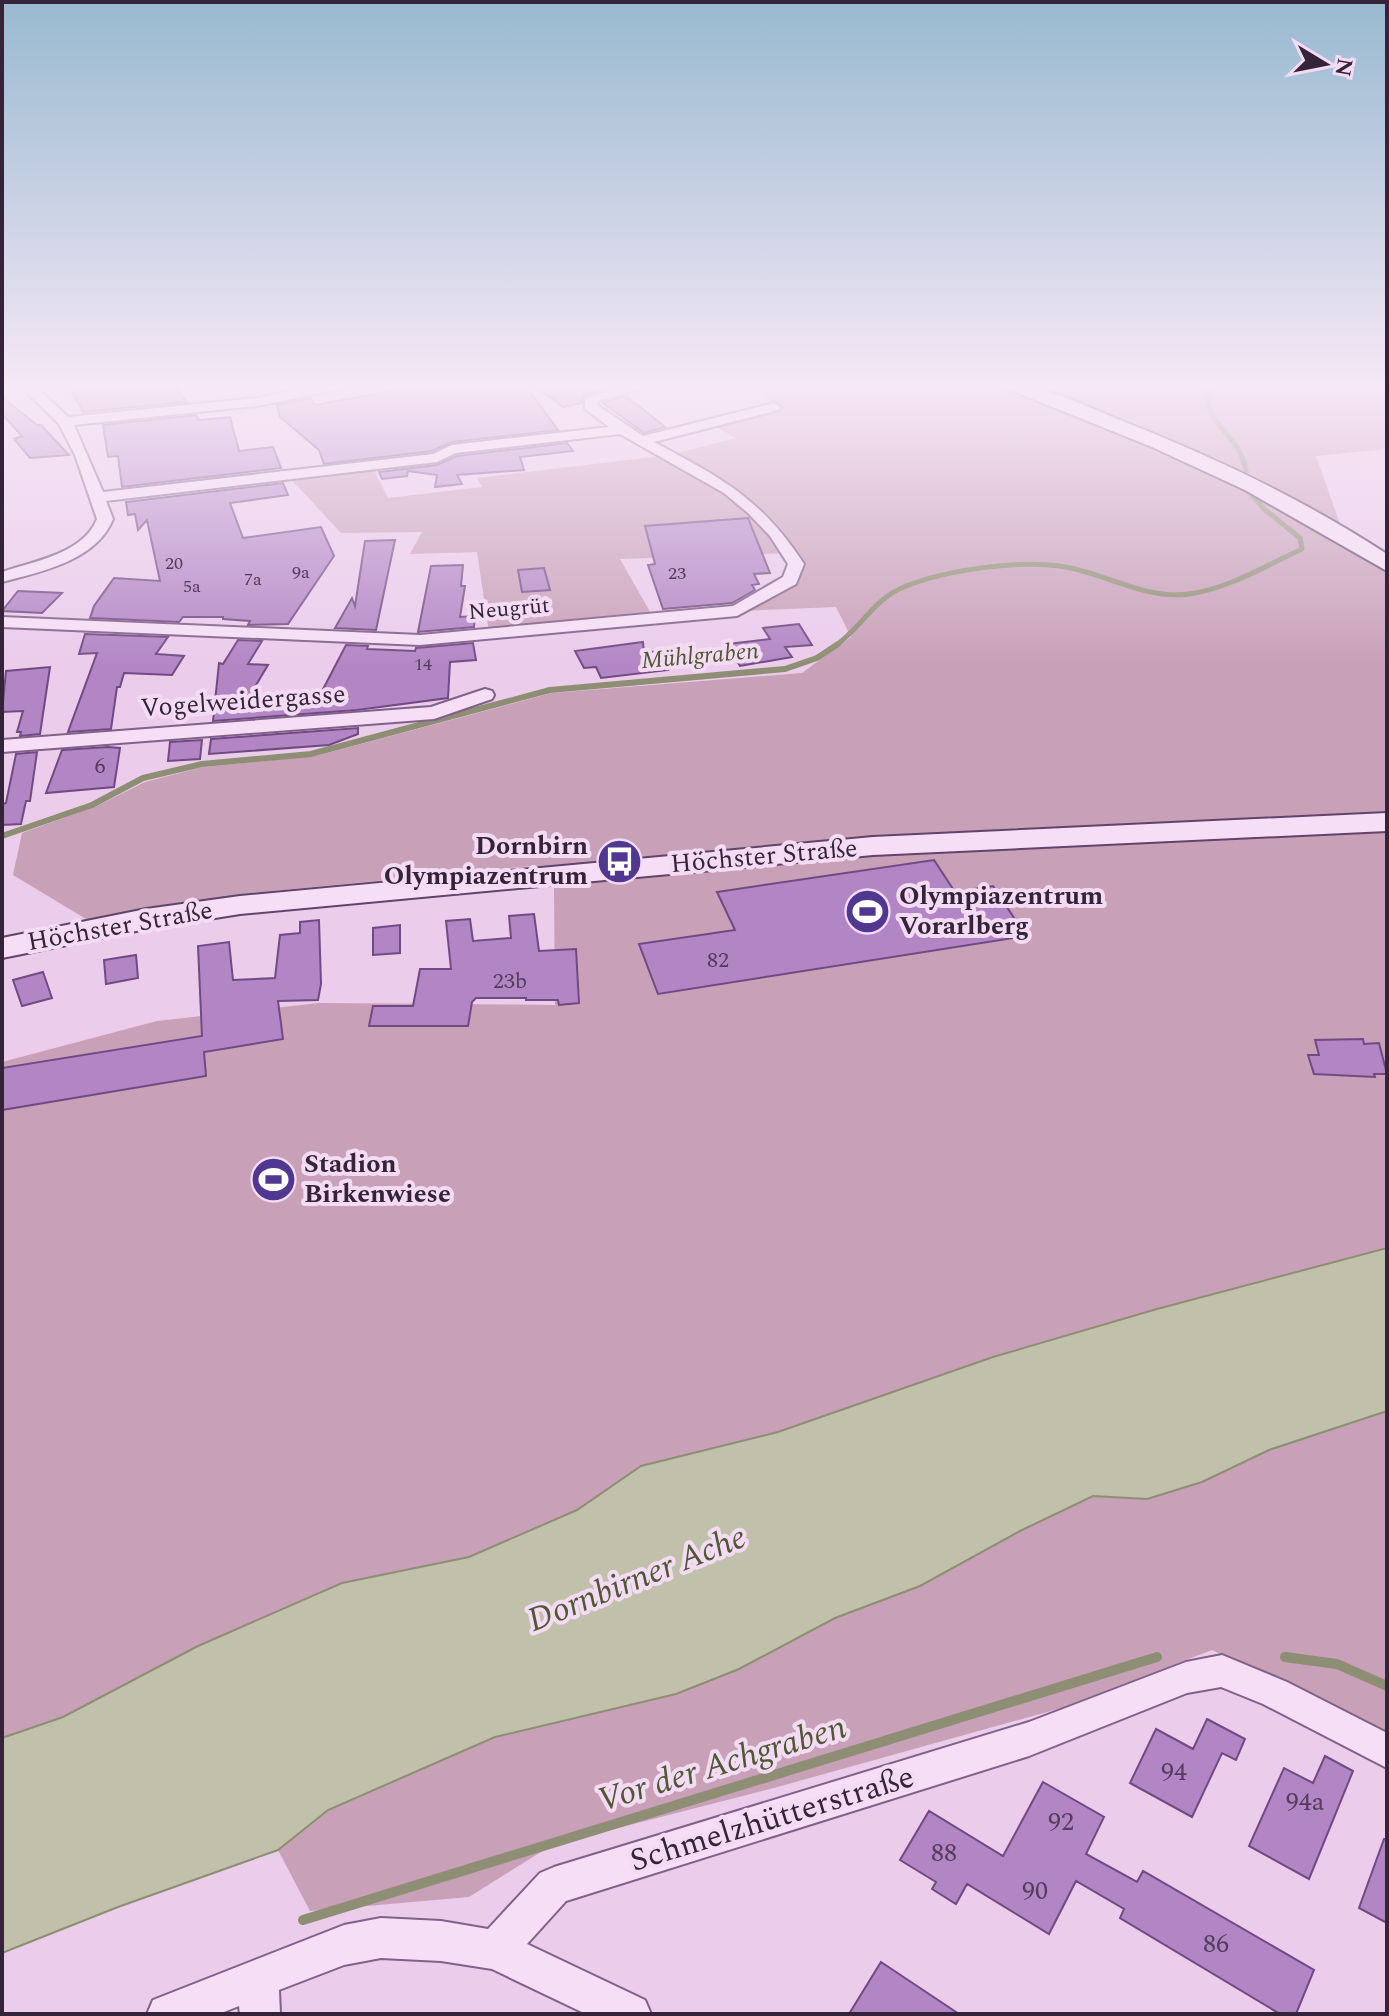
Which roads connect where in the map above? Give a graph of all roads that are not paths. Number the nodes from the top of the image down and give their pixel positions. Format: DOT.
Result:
graph roads {
  1 [pos="90,479"];
  2 [pos="254,479"];
  3 [pos="713,479"];
  4 [pos="1240,479"];
  5 [pos="98,497"];
  6 [pos="1387,564"];
  7 [pos="2,577"];
  8 [pos="2,622"];
  9 [pos="485,695"];
  10 [pos="2,746"];
  11 [pos="1387,822"];
  12 [pos="2,948"];
  13 [pos="1387,1751"];
  14 [pos="495,1950"];
  15 [pos="259,1997"];
  16 [pos="167,2014"];
  17 [pos="631,2014"];
  1 -- 5 [label="street"];
  2 -- 5 [label="street"];
  3 -- 8 [label="street, Neugrüt"];
  4 -- 6 [label="main road"];
  5 -- 7 [label="street"];
  9 -- 10 [label="street, Vogelweidergasse"];
  11 -- 12 [label="main road, Höchster Straße"];
  13 -- 14 [label="street, Schmelzhütterstraße"];
  14 -- 15 [label="street"];
  14 -- 17 [label="street"];
  15 -- 16 [label="street"];
}
